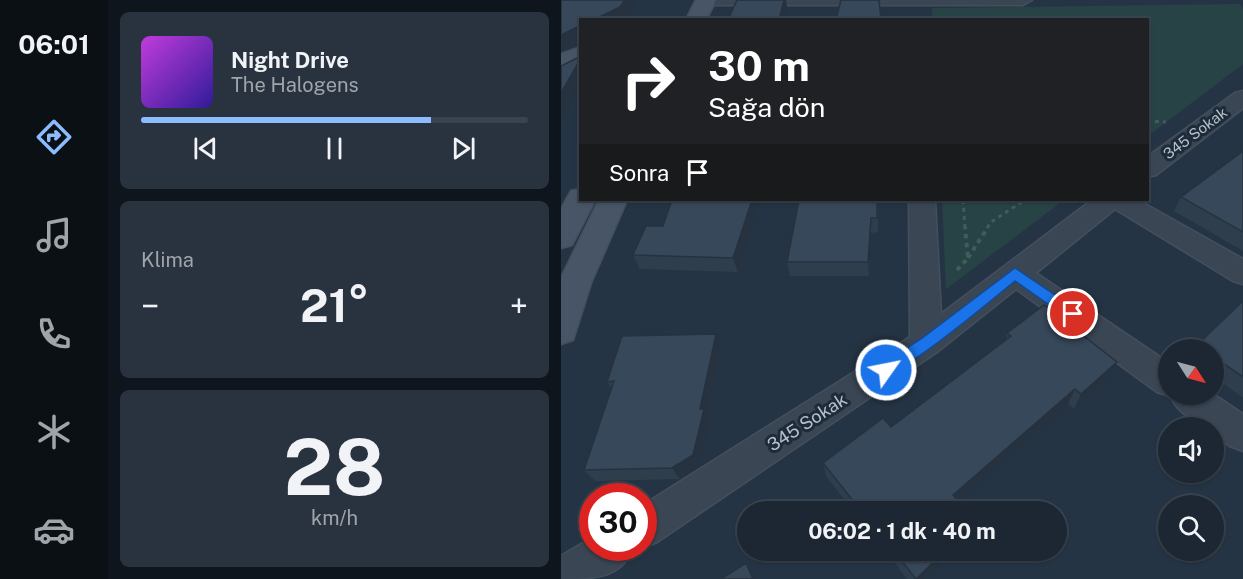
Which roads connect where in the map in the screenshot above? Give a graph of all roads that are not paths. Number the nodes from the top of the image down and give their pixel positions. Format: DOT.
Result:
graph roads {
  1 [pos="708,0"];
  2 [pos="980,0"];
  3 [pos="1023,0"];
  4 [pos="916,7"];
  5 [pos="697,18"];
  6 [pos="579,54"];
  7 [pos="579,62"];
  8 [pos="561,63"];
  9 [pos="1243,98"];
  10 [pos="1149,168"];
  11 [pos="579,201"];
  12 [pos="613,201"];
  13 [pos="922,201"];
  14 [pos="1108,201"];
  15 [pos="1121,201"];
  16 [pos="561,237"];
  17 [pos="1015,273"];
  18 [pos="1243,273"];
  19 [pos="561,330"];
  20 [pos="926,343"];
  21 [pos="1158,374"];
  22 [pos="1202,405"];
  23 [pos="1243,434"];
  24 [pos="657,519"];
  25 [pos="591,561"];
  26 [pos="563,579"];
  1 -- 4 [label="street"];
  1 -- 5 [label="main road"];
  2 -- 3 [label="street"];
  2 -- 4 [label="street"];
  6 -- 8 [label="main road"];
  7 -- 8 [label="main road"];
  9 -- 10 [label="street, 345 Sokak"];
  11 -- 16 [label="main road"];
  12 -- 19 [label="main road"];
  13 -- 20 [label="street"];
  14 -- 17 [label="street, 345 Sokak"];
  15 -- 18 [label="street"];
  17 -- 20 [label="street, 345 Sokak"];
  17 -- 21 [label="street"];
  20 -- 24 [label="street, 345 Sokak"];
  22 -- 23 [label="street"];
  25 -- 26 [label="street"];
}
